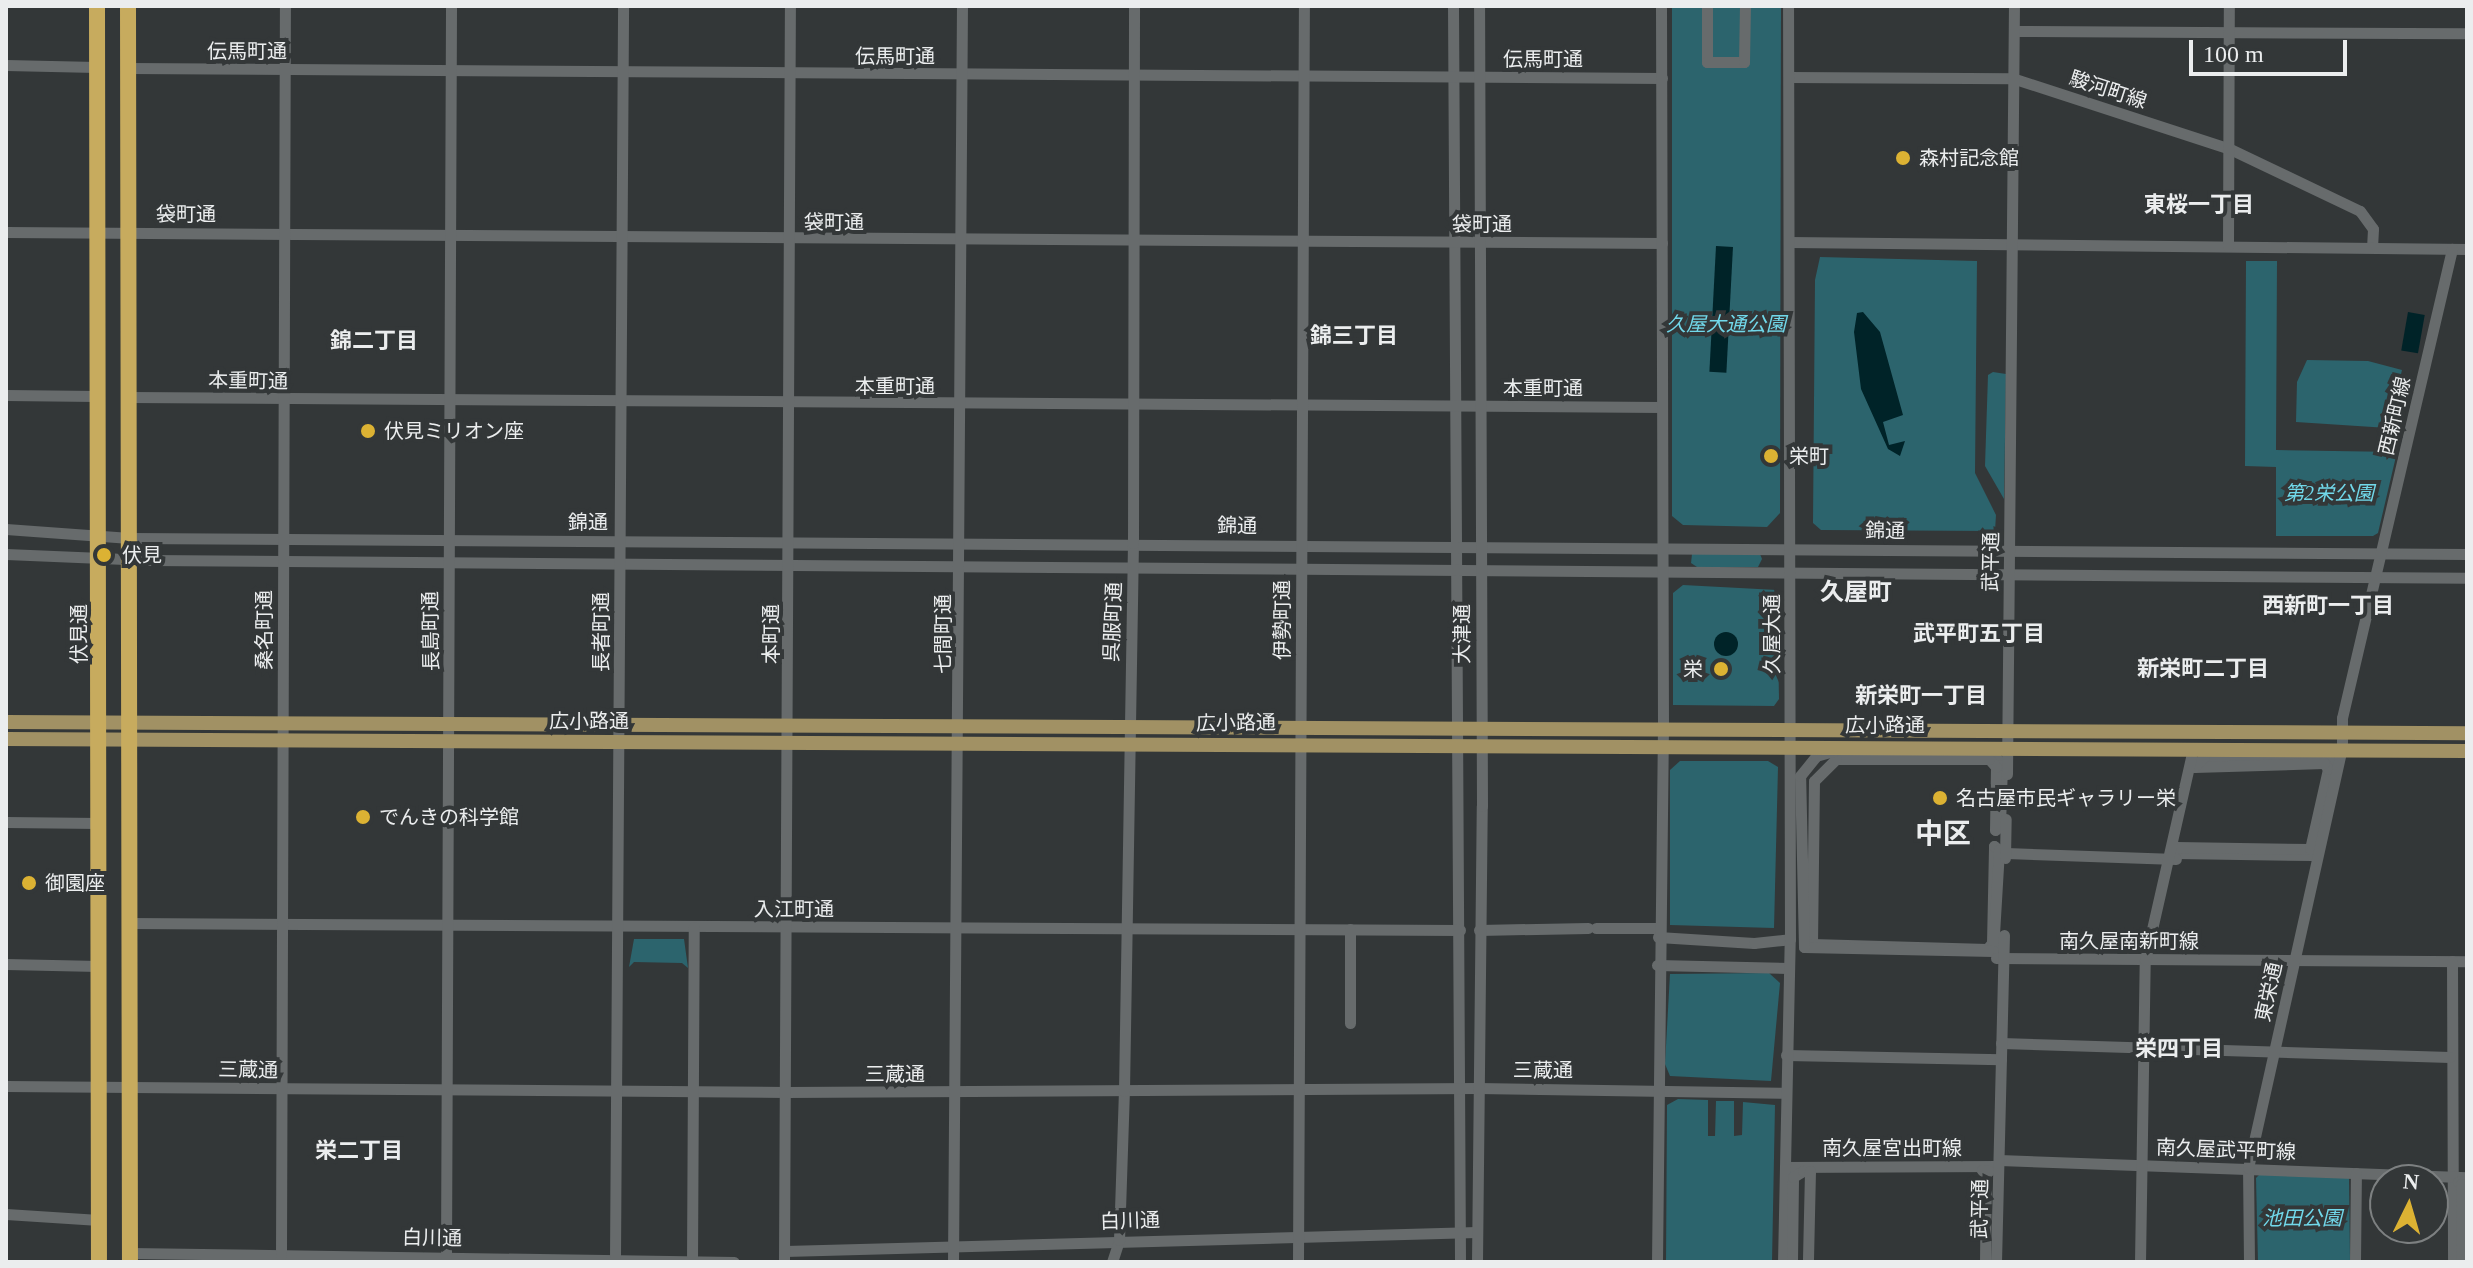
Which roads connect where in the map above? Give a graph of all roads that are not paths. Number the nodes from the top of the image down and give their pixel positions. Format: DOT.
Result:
graph roads {
  1 [pos="97,6"];
  2 [pos="128,6"];
  3 [pos="285,6"];
  4 [pos="451,6"];
  5 [pos="623,6"];
  6 [pos="790,6"];
  7 [pos="962,6"];
  8 [pos="1134,6"];
  9 [pos="1304,6"];
  10 [pos="1453,6"];
  11 [pos="1479,6"];
  12 [pos="1661,6"];
  13 [pos="1707,6"];
  14 [pos="1745,6"];
  15 [pos="1788,6"];
  16 [pos="2014,6"];
  17 [pos="2229,6"];
  18 [pos="2014,31"];
  19 [pos="2229,32"];
  20 [pos="2467,33"];
  21 [pos="6,65"];
  22 [pos="96,67"];
  23 [pos="129,68"];
  24 [pos="285,70"];
  25 [pos="451,70"];
  26 [pos="623,71"];
  27 [pos="789,73"];
  28 [pos="1133,74"];
  29 [pos="962,75"];
  30 [pos="1303,75"];
  31 [pos="1453,76"];
  32 [pos="1478,77"];
  33 [pos="1789,77"];
  34 [pos="1662,78"];
  35 [pos="2012,78"];
  36 [pos="2228,148"];
  37 [pos="6,232"];
  38 [pos="97,232"];
  39 [pos="129,232"];
  40 [pos="285,233"];
  41 [pos="449,233"];
  42 [pos="621,237"];
  43 [pos="788,239"];
  44 [pos="961,240"];
  45 [pos="1132,241"];
  46 [pos="1303,241"];
  47 [pos="1455,242"];
  48 [pos="1480,242"];
  49 [pos="1789,242"];
  50 [pos="1662,243"];
  51 [pos="2012,245"];
  52 [pos="2228,246"];
  53 [pos="2372,247"];
  54 [pos="2452,249"];
  55 [pos="2467,249"];
  56 [pos="6,395"];
  57 [pos="96,396"];
  58 [pos="129,397"];
  59 [pos="283,399"];
  60 [pos="449,400"];
  61 [pos="619,401"];
  62 [pos="789,403"];
  63 [pos="1133,404"];
  64 [pos="960,405"];
  65 [pos="1302,406"];
  66 [pos="1455,406"];
  67 [pos="1481,406"];
  68 [pos="1661,407"];
  69 [pos="6,529"];
  70 [pos="98,536"];
  71 [pos="130,538"];
  72 [pos="283,539"];
  73 [pos="788,539"];
  74 [pos="448,540"];
  75 [pos="617,540"];
  76 [pos="960,542"];
  77 [pos="1133,543"];
  78 [pos="1300,545"];
  79 [pos="1457,546"];
  80 [pos="1482,547"];
  81 [pos="1661,547"];
  82 [pos="1790,547"];
  83 [pos="2008,551"];
  84 [pos="6,554"];
  85 [pos="2383,554"];
  86 [pos="2467,554"];
  87 [pos="99,559"];
  88 [pos="130,560"];
  89 [pos="282,561"];
  90 [pos="448,563"];
  91 [pos="619,565"];
  92 [pos="788,566"];
  93 [pos="961,566"];
  94 [pos="1133,568"];
  95 [pos="1300,569"];
  96 [pos="1457,569"];
  97 [pos="1481,569"];
  98 [pos="1661,572"];
  99 [pos="1790,573"];
  100 [pos="2009,577"];
  101 [pos="2377,577"];
  102 [pos="2467,578"];
  103 [pos="99,721"];
  104 [pos="6,722"];
  105 [pos="281,722"];
  106 [pos="450,722"];
  107 [pos="618,723"];
  108 [pos="789,723"];
  109 [pos="961,724"];
  110 [pos="1128,724"];
  111 [pos="1301,725"];
  112 [pos="1459,725"];
  113 [pos="1480,725"];
  114 [pos="1663,726"];
  115 [pos="1789,726"];
  116 [pos="2007,729"];
  117 [pos="129,730"];
  118 [pos="2343,732"];
  119 [pos="2467,733"];
  120 [pos="6,739"];
  121 [pos="99,739"];
  122 [pos="280,740"];
  123 [pos="449,741"];
  124 [pos="616,741"];
  125 [pos="789,742"];
  126 [pos="1300,742"];
  127 [pos="958,743"];
  128 [pos="1128,744"];
  129 [pos="1459,744"];
  130 [pos="1789,744"];
  131 [pos="2008,745"];
  132 [pos="1482,746"];
  133 [pos="1662,746"];
  134 [pos="2342,749"];
  135 [pos="2467,751"];
  136 [pos="2196,756"];
  137 [pos="6,822"];
  138 [pos="98,823"];
  139 [pos="1995,830"];
  140 [pos="2006,853"];
  141 [pos="2169,858"];
  142 [pos="2316,862"];
  143 [pos="128,923"];
  144 [pos="282,924"];
  145 [pos="447,925"];
  146 [pos="617,927"];
  147 [pos="694,927"];
  148 [pos="787,927"];
  149 [pos="957,929"];
  150 [pos="1297,929"];
  151 [pos="1350,929"];
  152 [pos="1126,930"];
  153 [pos="1460,930"];
  154 [pos="1479,930"];
  155 [pos="1658,932"];
  156 [pos="1790,939"];
  157 [pos="2003,958"];
  158 [pos="2145,960"];
  159 [pos="2294,960"];
  160 [pos="2452,961"];
  161 [pos="2467,961"];
  162 [pos="1790,962"];
  163 [pos="6,964"];
  164 [pos="1657,965"];
  165 [pos="98,966"];
  166 [pos="1350,1023"];
  167 [pos="2001,1043"];
  168 [pos="2142,1047"];
  169 [pos="2274,1052"];
  170 [pos="1786,1055"];
  171 [pos="2450,1057"];
  172 [pos="2001,1059"];
  173 [pos="6,1086"];
  174 [pos="99,1086"];
  175 [pos="129,1087"];
  176 [pos="1460,1088"];
  177 [pos="1478,1088"];
  178 [pos="282,1089"];
  179 [pos="1297,1089"];
  180 [pos="1657,1089"];
  181 [pos="446,1090"];
  182 [pos="615,1091"];
  183 [pos="693,1091"];
  184 [pos="955,1091"];
  185 [pos="1124,1091"];
  186 [pos="786,1092"];
  187 [pos="1785,1093"];
  188 [pos="1998,1163"];
  189 [pos="2141,1165"];
  190 [pos="1785,1167"];
  191 [pos="2248,1168"];
  192 [pos="2356,1173"];
  193 [pos="2453,1177"];
  194 [pos="2467,1177"];
  195 [pos="6,1214"];
  196 [pos="99,1220"];
  197 [pos="1459,1232"];
  198 [pos="1477,1232"];
  199 [pos="1298,1234"];
  200 [pos="1119,1240"];
  201 [pos="953,1243"];
  202 [pos="281,1255"];
  203 [pos="446,1256"];
  204 [pos="785,1256"];
  205 [pos="130,1257"];
  206 [pos="615,1258"];
  207 [pos="692,1260"];
  208 [pos="99,1262"];
  209 [pos="734,1262"];
  210 [pos="953,1262"];
  211 [pos="1112,1262"];
  212 [pos="1298,1262"];
  213 [pos="1460,1262"];
  214 [pos="1477,1262"];
  215 [pos="1657,1262"];
  216 [pos="1783,1262"];
  217 [pos="1792,1262"];
  218 [pos="1808,1262"];
  219 [pos="1991,1262"];
  220 [pos="2140,1262"];
  221 [pos="2249,1262"];
  222 [pos="2355,1262"];
  223 [pos="2458,1262"];
  1 -- 22 [label="highway, 伏見通"];
  2 -- 23 [label="highway"];
  3 -- 24 [label="street, 桑名町通"];
  4 -- 25 [label="street, 長島町通"];
  5 -- 26 [label="street, 長者町通"];
  6 -- 27 [label="street, 本町通"];
  7 -- 29 [label="street, 七間町通"];
  8 -- 28 [label="street, 呉服町通"];
  9 -- 30 [label="street, 伊勢町通"];
  10 -- 31 [label="street, 大津通"];
  11 -- 32 [label="street, 大津通"];
  12 -- 34 [label="street"];
  13 -- 14 [label="street"];
  15 -- 33 [label="street, 久屋大通"];
  16 -- 18 [label="street, 武平通"];
  17 -- 19 [label="street"];
  18 -- 19 [label="street"];
  18 -- 35 [label="street, 武平通"];
  19 -- 20 [label="street"];
  19 -- 36 [label="street"];
  21 -- 22 [label="street"];
  22 -- 38 [label="highway, 伏見通"];
  23 -- 24 [label="street, 伝馬町通"];
  23 -- 39 [label="highway"];
  24 -- 25 [label="street, 伝馬町通"];
  24 -- 40 [label="street, 桑名町通"];
  25 -- 26 [label="street, 伝馬町通"];
  25 -- 41 [label="street, 長島町通"];
  26 -- 27 [label="street, 伝馬町通"];
  26 -- 42 [label="street, 長者町通"];
  27 -- 29 [label="street, 伝馬町通"];
  27 -- 43 [label="street, 本町通"];
  28 -- 29 [label="street, 伝馬町通"];
  28 -- 30 [label="street, 伝馬町通"];
  28 -- 45 [label="street, 呉服町通"];
  29 -- 44 [label="street, 七間町通"];
  30 -- 31 [label="street, 伝馬町通"];
  30 -- 46 [label="street, 伊勢町通"];
  31 -- 32 [label="street, 伝馬町通"];
  31 -- 47 [label="street, 大津通"];
  32 -- 34 [label="street, 伝馬町通"];
  32 -- 48 [label="street, 大津通"];
  33 -- 35 [label="street, 駿河町線"];
  33 -- 49 [label="street, 久屋大通"];
  34 -- 50 [label="street"];
  35 -- 36 [label="street, 駿河町線"];
  35 -- 51 [label="street, 武平通"];
  36 -- 52 [label="street"];
  36 -- 53 [label="street, 駿河町線"];
  37 -- 38 [label="street, 袋町通"];
  38 -- 39 [label="street, 袋町通"];
  38 -- 57 [label="highway, 伏見通"];
  39 -- 40 [label="street, 袋町通"];
  39 -- 58 [label="highway"];
  40 -- 41 [label="street, 袋町通"];
  40 -- 59 [label="street, 桑名町通"];
  41 -- 42 [label="street, 袋町通"];
  41 -- 60 [label="street, 長島町通"];
  42 -- 43 [label="street, 袋町通"];
  42 -- 61 [label="street, 長者町通"];
  43 -- 44 [label="street, 袋町通"];
  43 -- 62 [label="street, 本町通"];
  44 -- 45 [label="street, 袋町通"];
  44 -- 64 [label="street, 七間町通"];
  45 -- 46 [label="street, 袋町通"];
  45 -- 63 [label="street, 呉服町通"];
  46 -- 47 [label="street, 袋町通"];
  46 -- 65 [label="street, 伊勢町通"];
  47 -- 48 [label="street, 袋町通"];
  47 -- 66 [label="street, 大津通"];
  48 -- 50 [label="street, 袋町通"];
  48 -- 67 [label="street, 大津通"];
  49 -- 51 [label="street"];
  49 -- 82 [label="street, 久屋大通"];
  50 -- 68 [label="street"];
  51 -- 52 [label="street"];
  51 -- 83 [label="street, 武平通"];
  52 -- 53 [label="street"];
  53 -- 54 [label="street"];
  54 -- 55 [label="street"];
  54 -- 85 [label="street, 西新町線"];
  56 -- 57 [label="street"];
  57 -- 70 [label="highway, 伏見通"];
  58 -- 59 [label="street, 本重町通"];
  58 -- 71 [label="highway"];
  59 -- 60 [label="street, 本重町通"];
  59 -- 72 [label="street, 桑名町通"];
  60 -- 61 [label="street, 本重町通"];
  60 -- 74 [label="street, 長島町通"];
  61 -- 62 [label="street, 本重町通"];
  61 -- 75 [label="street, 長者町通"];
  62 -- 64 [label="street, 本重町通"];
  62 -- 73 [label="street, 本町通"];
  63 -- 64 [label="street, 本重町通"];
  63 -- 65 [label="street, 本重町通"];
  63 -- 77 [label="street, 呉服町通"];
  64 -- 76 [label="street, 七間町通"];
  65 -- 66 [label="street, 本重町通"];
  65 -- 78 [label="street, 伊勢町通"];
  66 -- 67 [label="street, 本重町通"];
  66 -- 79 [label="street, 大津通"];
  67 -- 68 [label="street, 本重町通"];
  67 -- 80 [label="street, 大津通"];
  68 -- 81 [label="street"];
  69 -- 70 [label="street, 錦通"];
  70 -- 71 [label="street, 錦通"];
  70 -- 87 [label="highway, 伏見通"];
  71 -- 72 [label="street, 錦通"];
  71 -- 88 [label="highway"];
  72 -- 74 [label="street, 錦通"];
  72 -- 89 [label="street, 桑名町通"];
  73 -- 75 [label="street, 錦通"];
  73 -- 76 [label="street, 錦通"];
  73 -- 92 [label="street, 本町通"];
  74 -- 75 [label="street, 錦通"];
  74 -- 90 [label="street, 長島町通"];
  75 -- 91 [label="street, 長者町通"];
  76 -- 77 [label="street, 錦通"];
  76 -- 93 [label="street, 七間町通"];
  77 -- 78 [label="street, 錦通"];
  77 -- 94 [label="street, 呉服町通"];
  78 -- 79 [label="street, 錦通"];
  78 -- 95 [label="street, 伊勢町通"];
  79 -- 80 [label="street, 錦通"];
  79 -- 96 [label="street, 大津通"];
  80 -- 81 [label="street, 錦通"];
  80 -- 97 [label="street, 大津通"];
  81 -- 82 [label="street, 錦通"];
  81 -- 98 [label="street"];
  82 -- 83 [label="street, 錦通"];
  82 -- 99 [label="street, 久屋大通"];
  83 -- 85 [label="street, 錦通"];
  83 -- 100 [label="street, 武平通"];
  84 -- 87 [label="street, 錦通"];
  85 -- 86 [label="street, 錦通"];
  85 -- 101 [label="street, 西新町線"];
  87 -- 88 [label="street, 錦通"];
  87 -- 103 [label="highway, 伏見通"];
  88 -- 89 [label="street, 錦通"];
  88 -- 117 [label="highway"];
  89 -- 90 [label="street, 錦通"];
  89 -- 105 [label="street, 桑名町通"];
  90 -- 91 [label="street, 錦通"];
  90 -- 106 [label="street, 長島町通"];
  91 -- 92 [label="street, 錦通"];
  91 -- 107 [label="street, 長者町通"];
  92 -- 93 [label="street, 錦通"];
  92 -- 108 [label="street, 本町通"];
  93 -- 94 [label="street, 錦通"];
  93 -- 109 [label="street, 七間町通"];
  94 -- 95 [label="street, 錦通"];
  94 -- 110 [label="street, 呉服町通"];
  95 -- 96 [label="street, 錦通"];
  95 -- 111 [label="street, 伊勢町通"];
  96 -- 97 [label="street, 錦通"];
  96 -- 112 [label="street, 大津通"];
  97 -- 98 [label="street, 錦通"];
  97 -- 113 [label="street, 大津通"];
  98 -- 99 [label="street, 錦通"];
  98 -- 114 [label="street"];
  99 -- 100 [label="street, 錦通"];
  99 -- 115 [label="street, 久屋大通"];
  100 -- 101 [label="street, 錦通"];
  100 -- 116 [label="street, 武平通"];
  101 -- 102 [label="street, 錦通"];
  101 -- 118 [label="street, 西新町線"];
  103 -- 104 [label="main road, 広小路通"];
  103 -- 117 [label="main road, 広小路通"];
  103 -- 121 [label="highway, 伏見通"];
  105 -- 106 [label="main road, 広小路通"];
  105 -- 117 [label="main road, 広小路通"];
  105 -- 122 [label="street, 桑名町通"];
  106 -- 107 [label="main road, 広小路通"];
  106 -- 123 [label="street, 長島町通"];
  107 -- 108 [label="main road, 広小路通"];
  107 -- 124 [label="street, 長者町通"];
  108 -- 109 [label="main road, 広小路通"];
  108 -- 125 [label="street, 本町通"];
  109 -- 110 [label="main road, 広小路通"];
  109 -- 127 [label="street, 七間町通"];
  110 -- 111 [label="main road, 広小路通"];
  110 -- 128 [label="street, 呉服町通"];
  111 -- 112 [label="main road, 広小路通"];
  111 -- 126 [label="street, 伊勢町通"];
  112 -- 113 [label="main road, 広小路通"];
  112 -- 129 [label="street, 大津通"];
  113 -- 114 [label="main road, 広小路通"];
  113 -- 132 [label="street, 大津通"];
  114 -- 115 [label="main road, 広小路通"];
  114 -- 133 [label="street"];
  115 -- 116 [label="main road, 広小路通"];
  115 -- 130 [label="street, 久屋大通"];
  116 -- 118 [label="main road, 広小路通"];
  116 -- 131 [label="street, 武平通"];
  117 -- 121 [label="main road, 広小路通"];
  117 -- 122 [label="main road, 広小路通"];
  117 -- 143 [label="highway"];
  118 -- 119 [label="main road, 広小路通"];
  118 -- 134 [label="street, 東栄通"];
  120 -- 121 [label="main road, 広小路通"];
  121 -- 138 [label="highway, 伏見通"];
  122 -- 123 [label="main road, 広小路通"];
  122 -- 144 [label="street, 桑名町通"];
  123 -- 124 [label="main road, 広小路通"];
  123 -- 145 [label="street, 長島町通"];
  124 -- 125 [label="main road, 広小路通"];
  124 -- 146 [label="street, 長者町通"];
  125 -- 127 [label="main road, 広小路通"];
  125 -- 148 [label="street, 本町通"];
  126 -- 128 [label="main road, 広小路通"];
  126 -- 129 [label="main road, 広小路通"];
  126 -- 150 [label="street, 伊勢町通"];
  127 -- 128 [label="main road, 広小路通"];
  127 -- 149 [label="street, 七間町通"];
  128 -- 152 [label="street, 呉服町通"];
  129 -- 132 [label="main road, 広小路通"];
  129 -- 153 [label="street, 大津通"];
  130 -- 131 [label="main road, 広小路通"];
  130 -- 133 [label="main road, 広小路通"];
  130 -- 156 [label="street, 久屋大通"];
  131 -- 136 [label="main road, 広小路通"];
  131 -- 140 [label="street, 武平通"];
  132 -- 133 [label="main road, 広小路通"];
  132 -- 154 [label="street, 大津通"];
  133 -- 155 [label="street"];
  134 -- 135 [label="main road, 広小路通"];
  134 -- 136 [label="main road, 広小路通"];
  134 -- 142 [label="street, 東栄通"];
  136 -- 136 [label="street"];
  136 -- 141 [label="street"];
  137 -- 138 [label="street"];
  138 -- 165 [label="highway, 伏見通"];
  139 -- 139 [label="street"];
  140 -- 141 [label="street"];
  140 -- 157 [label="street, 武平通"];
  141 -- 142 [label="street"];
  141 -- 158 [label="street"];
  142 -- 159 [label="street, 東栄通"];
  143 -- 144 [label="street, 入江町通"];
  143 -- 175 [label="highway"];
  144 -- 145 [label="street, 入江町通"];
  144 -- 178 [label="street, 桑名町通"];
  145 -- 146 [label="street, 入江町通"];
  145 -- 181 [label="street, 長島町通"];
  146 -- 147 [label="street, 入江町通"];
  146 -- 182 [label="street, 長者町通"];
  147 -- 148 [label="street, 入江町通"];
  147 -- 183 [label="street"];
  148 -- 149 [label="street, 入江町通"];
  148 -- 186 [label="street, 本町通"];
  149 -- 152 [label="street, 入江町通"];
  149 -- 184 [label="street, 七間町通"];
  150 -- 151 [label="street, 入江町通"];
  150 -- 152 [label="street, 入江町通"];
  150 -- 179 [label="street, 伊勢町通"];
  151 -- 153 [label="street, 入江町通"];
  151 -- 166 [label="street"];
  152 -- 185 [label="street, 呉服町通"];
  153 -- 176 [label="street, 大津通"];
  154 -- 155 [label="street"];
  154 -- 177 [label="street, 大津通"];
  155 -- 156 [label="street"];
  155 -- 164 [label="street"];
  156 -- 162 [label="street, 久屋大通"];
  157 -- 158 [label="street, 南久屋南新町線"];
  157 -- 162 [label="street, 南久屋南新町線"];
  157 -- 167 [label="street, 武平通"];
  158 -- 159 [label="street, 南久屋南新町線"];
  158 -- 168 [label="street"];
  159 -- 160 [label="street, 南久屋南新町線"];
  159 -- 169 [label="street, 東栄通"];
  160 -- 161 [label="street, 南久屋南新町線"];
  160 -- 171 [label="street"];
  162 -- 164 [label="street, 南久屋南新町線"];
  162 -- 170 [label="street, 久屋大通"];
  163 -- 165 [label="street"];
  164 -- 180 [label="street"];
  165 -- 174 [label="highway, 伏見通"];
  167 -- 168 [label="street"];
  167 -- 172 [label="street, 武平通"];
  168 -- 169 [label="street"];
  168 -- 189 [label="street"];
  169 -- 171 [label="street"];
  169 -- 191 [label="street, 東栄通"];
  170 -- 172 [label="street"];
  170 -- 187 [label="street, 久屋大通"];
  171 -- 193 [label="street"];
  172 -- 188 [label="street, 武平通"];
  173 -- 174 [label="street, 三蔵通"];
  174 -- 175 [label="street, 三蔵通"];
  174 -- 196 [label="highway, 伏見通"];
  175 -- 178 [label="street, 三蔵通"];
  175 -- 205 [label="highway"];
  176 -- 177 [label="street, 三蔵通"];
  176 -- 179 [label="street, 三蔵通"];
  176 -- 197 [label="street, 大津通"];
  177 -- 180 [label="street, 三蔵通"];
  177 -- 198 [label="street, 大津通"];
  178 -- 181 [label="street, 三蔵通"];
  178 -- 202 [label="street, 桑名町通"];
  179 -- 185 [label="street, 三蔵通"];
  179 -- 199 [label="street, 伊勢町通"];
  180 -- 187 [label="street, 三蔵通"];
  180 -- 215 [label="street"];
  181 -- 182 [label="street, 三蔵通"];
  181 -- 203 [label="street, 長島町通"];
  182 -- 183 [label="street, 三蔵通"];
  182 -- 206 [label="street, 長者町通"];
  183 -- 186 [label="street, 三蔵通"];
  183 -- 207 [label="street"];
  184 -- 185 [label="street, 三蔵通"];
  184 -- 186 [label="street, 三蔵通"];
  184 -- 201 [label="street, 七間町通"];
  185 -- 200 [label="street, 呉服町通"];
  186 -- 204 [label="street, 本町通"];
  187 -- 190 [label="street, 久屋大通"];
  188 -- 189 [label="street, 南久屋武平町線"];
  188 -- 190 [label="street, 南久屋宮出町線"];
  188 -- 219 [label="street, 武平通"];
  189 -- 191 [label="street, 南久屋武平町線"];
  189 -- 220 [label="street"];
  190 -- 216 [label="street, 久屋大通"];
  191 -- 192 [label="street, 南久屋武平町線"];
  191 -- 221 [label="street, 東栄通"];
  192 -- 193 [label="street, 南久屋武平町線"];
  192 -- 222 [label="street"];
  193 -- 194 [label="street"];
  193 -- 223 [label="street"];
  195 -- 196 [label="street"];
  196 -- 208 [label="highway, 伏見通"];
  197 -- 198 [label="street, 白川通"];
  197 -- 199 [label="street, 白川通"];
  197 -- 213 [label="street, 大津通"];
  198 -- 214 [label="street, 大津通"];
  199 -- 200 [label="street, 白川通"];
  199 -- 212 [label="street, 伊勢町通"];
  200 -- 201 [label="street, 白川通"];
  200 -- 211 [label="street, 呉服町通"];
  201 -- 204 [label="street, 白川通"];
  201 -- 210 [label="street, 七間町通"];
  202 -- 203 [label="street, 白川通"];
  202 -- 205 [label="street, 白川通"];
  203 -- 206 [label="street, 白川通"];
  206 -- 207 [label="street, 白川通"];
  207 -- 209 [label="street, 白川通"];
  217 -- 218 [label="street"];
  219 -- 219 [label="street"];
  223 -- 223 [label="street"];
}
